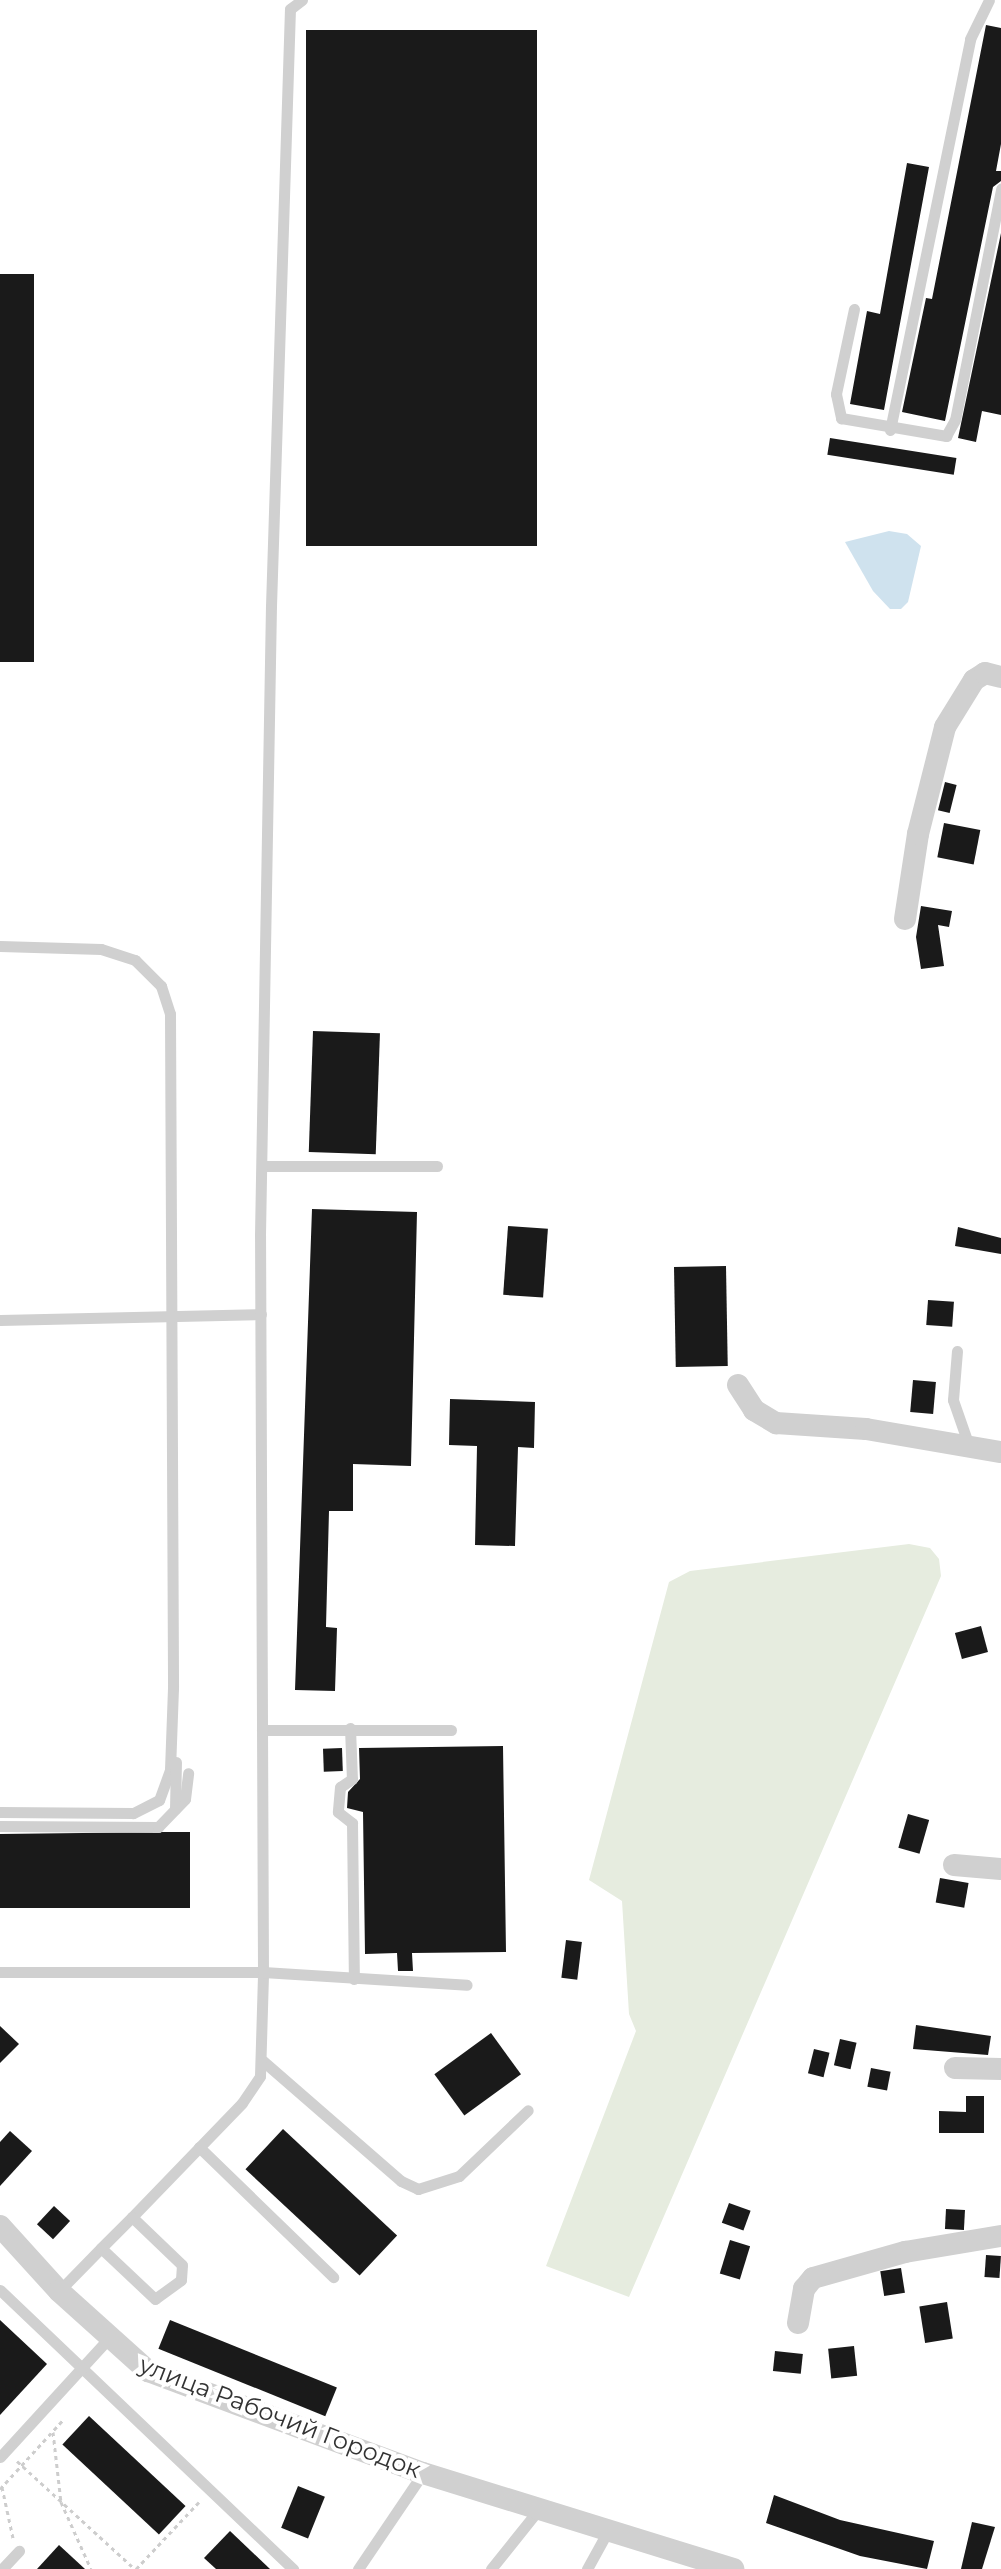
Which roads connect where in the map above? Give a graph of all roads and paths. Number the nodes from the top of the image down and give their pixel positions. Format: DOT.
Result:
graph roads {
  1 [pos="302,0"];
  2 [pos="989,0"];
  3 [pos="1001,189"];
  4 [pos="854,309"];
  5 [pos="890,430"];
  6 [pos="1001,677"];
  7 [pos="905,919"];
  8 [pos="0,946"];
  9 [pos="262,1166"];
  10 [pos="437,1166"];
  11 [pos="261,1314"];
  12 [pos="172,1316"];
  13 [pos="0,1320"];
  14 [pos="957,1351"];
  15 [pos="738,1385"];
  16 [pos="970,1446"];
  17 [pos="1001,1452"];
  18 [pos="173,1726"];
  19 [pos="350,1728"];
  20 [pos="262,1730"];
  21 [pos="451,1730"];
  22 [pos="188,1773"];
  23 [pos="0,1812"];
  24 [pos="173,1814"];
  25 [pos="0,1826"];
  26 [pos="954,1865"];
  27 [pos="1001,1869"];
  28 [pos="0,1972"];
  29 [pos="263,1972"];
  30 [pos="354,1979"];
  31 [pos="467,1985"];
  32 [pos="263,2061"];
  33 [pos="955,2068"];
  34 [pos="1001,2069"];
  35 [pos="528,2110"];
  36 [pos="199,2147"];
  37 [pos="132,2217"];
  38 [pos="0,2226"];
  39 [pos="1001,2236"];
  40 [pos="101,2248"];
  41 [pos="333,2277"];
  42 [pos="0,2290"];
  43 [pos="59,2291"];
  44 [pos="798,2323"];
  45 [pos="108,2339"];
  46 [pos="81,2368"];
  47 [pos="64,2419"];
  48 [pos="53,2432"];
  49 [pos="2,2454"];
  50 [pos="22,2466"];
  51 [pos="423,2473"];
  52 [pos="1,2488"];
  53 [pos="210,2490"];
  54 [pos="61,2502"];
  55 [pos="540,2508"];
  56 [pos="609,2528"];
  57 [pos="19,2551"];
  58 [pos="2,2569"];
  59 [pos="91,2569"];
  60 [pos="136,2569"];
  61 [pos="293,2569"];
  62 [pos="358,2569"];
  63 [pos="491,2569"];
  64 [pos="587,2569"];
  65 [pos="733,2569"];
  1 -- 9 [label="lane"];
  2 -- 5 [label="lane"];
  3 -- 5 [label="lane"];
  4 -- 5 [label="lane"];
  6 -- 7 [label="street"];
  8 -- 12 [label="lane"];
  9 -- 10 [label="lane"];
  9 -- 11 [label="lane"];
  11 -- 12 [label="lane"];
  11 -- 20 [label="lane"];
  12 -- 13 [label="lane"];
  12 -- 18 [label="lane"];
  14 -- 16 [label="lane"];
  15 -- 16 [label="street"];
  16 -- 17 [label="street"];
  18 -- 23 [label="lane"];
  18 -- 24 [label="lane"];
  19 -- 20 [label="lane"];
  19 -- 21 [label="lane"];
  19 -- 30 [label="lane"];
  20 -- 29 [label="lane"];
  22 -- 24 [label="lane"];
  24 -- 25 [label="lane"];
  26 -- 27 [label="street"];
  28 -- 29 [label="lane"];
  29 -- 30 [label="lane"];
  29 -- 32 [label="lane"];
  30 -- 31 [label="lane"];
  32 -- 35 [label="lane"];
  32 -- 36 [label="lane"];
  33 -- 34 [label="street"];
  36 -- 37 [label="lane"];
  36 -- 41 [label="lane"];
  37 -- 40 [label="lane"];
  37 -- 40 [label="lane"];
  38 -- 43 [label="street, улица Рабочий Городок"];
  39 -- 44 [label="street"];
  40 -- 43 [label="lane"];
  42 -- 46 [label="lane"];
  43 -- 45 [label="street, улица Рабочий Городок"];
  45 -- 46 [label="lane"];
  45 -- 51 [label="street, улица Рабочий Городок"];
  46 -- 49 [label="lane"];
  46 -- 53 [label="lane"];
  47 -- 48 [label="path"];
  48 -- 50 [label="path"];
  48 -- 54 [label="path"];
  49 -- 50 [label="path"];
  50 -- 52 [label="path"];
  50 -- 54 [label="path"];
  51 -- 55 [label="street, улица Рабочий Городок"];
  51 -- 62 [label="lane"];
  52 -- 57 [label="path"];
  53 -- 60 [label="path"];
  53 -- 61 [label="lane"];
  54 -- 59 [label="path"];
  54 -- 60 [label="path"];
  55 -- 56 [label="street, улица Рабочий Городок"];
  55 -- 63 [label="lane"];
  56 -- 64 [label="lane"];
  56 -- 65 [label="street, улица Рабочий Городок"];
  57 -- 58 [label="lane"];
}
